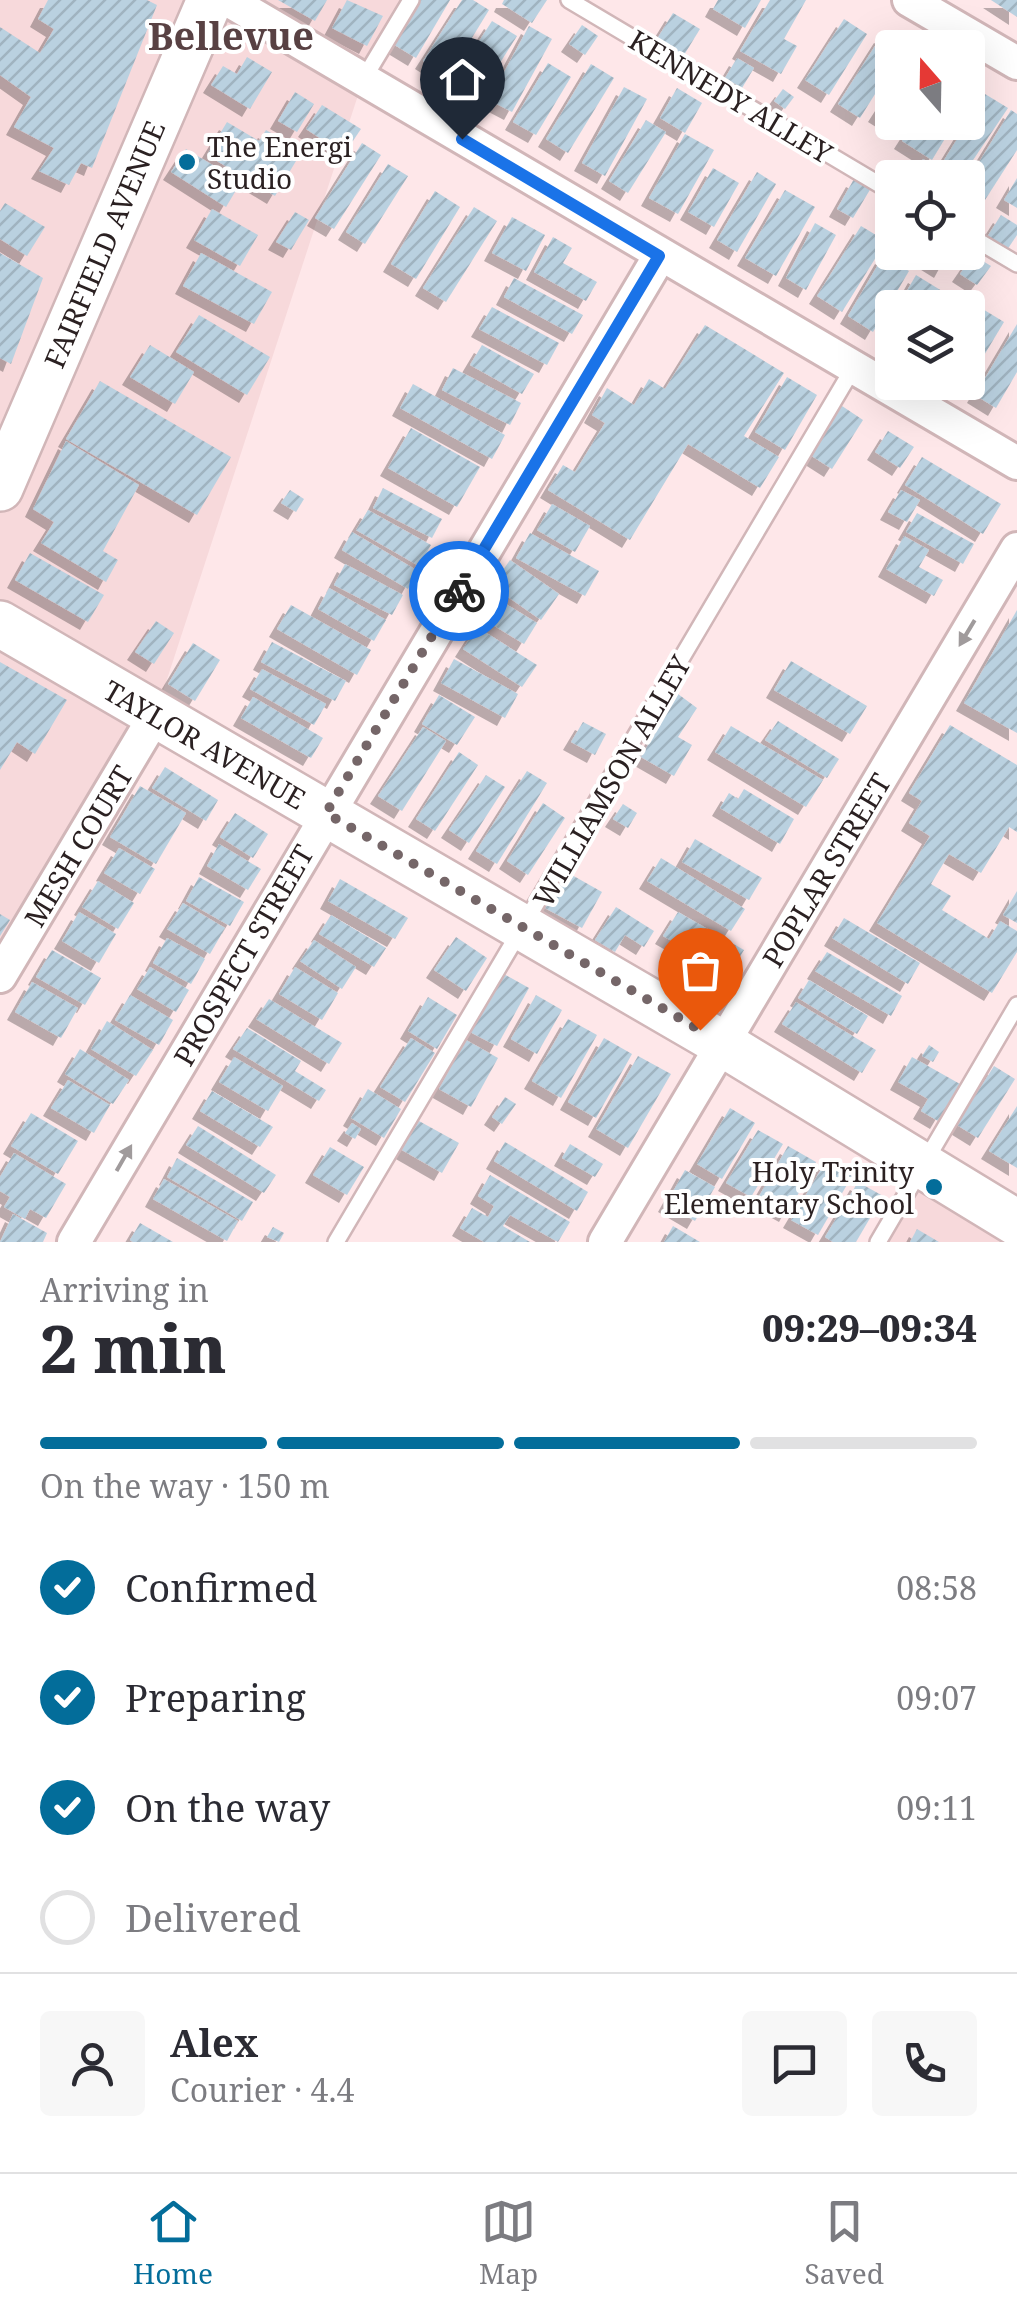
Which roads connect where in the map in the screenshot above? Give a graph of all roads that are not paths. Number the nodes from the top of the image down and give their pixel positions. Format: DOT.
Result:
graph roads {
  1 [pos="210,0"];
  2 [pos="228,0"];
  3 [pos="410,0"];
  4 [pos="569,0"];
  5 [pos="909,0"];
  6 [pos="1017,63"];
  7 [pos="363,80"];
  8 [pos="875,182"];
  9 [pos="985,245"];
  10 [pos="659,256"];
  11 [pos="1017,264"];
  12 [pos="852,370"];
  13 [pos="1017,463"];
  14 [pos="0,488"];
  15 [pos="1017,549"];
  16 [pos="0,624"];
  17 [pos="156,716"];
  18 [pos="326,813"];
  19 [pos="524,930"];
  20 [pos="0,976"];
  21 [pos="1017,1005"];
  22 [pos="723,1044"];
  23 [pos="922,1166"];
  24 [pos="1017,1222"];
  25 [pos="74,1242"];
  26 [pos="336,1242"];
  27 [pos="605,1242"];
  28 [pos="878,1242"];
  1 -- 14 [label="street, FAIRFIELD AVENUE"];
  2 -- 7 [label="street"];
  3 -- 7 [label="lane"];
  4 -- 8 [label="lane, KENNEDY ALLEY"];
  5 -- 6 [label="street"];
  7 -- 10 [label="street"];
  9 -- 11 [label="lane"];
  10 -- 12 [label="street"];
  10 -- 18 [label="street, PROSPECT STREET"];
  12 -- 13 [label="street"];
  12 -- 19 [label="lane, WILLIAMSON ALLEY"];
  15 -- 22 [label="street, POPLAR STREET, one-way"];
  16 -- 17 [label="street, TAYLOR AVENUE"];
  17 -- 18 [label="street, TAYLOR AVENUE"];
  17 -- 20 [label="street, MESH COURT"];
  18 -- 19 [label="street, TAYLOR AVENUE"];
  25 -- 18 [label="street, PROSPECT STREET, one-way"];
  19 -- 22 [label="street, TAYLOR AVENUE"];
  19 -- 26 [label="lane, WILLIAMSON ALLEY"];
  21 -- 23 [label="lane"];
  22 -- 23 [label="street, TAYLOR AVENUE"];
  22 -- 27 [label="street, POPLAR STREET"];
  23 -- 24 [label="street, TAYLOR AVENUE"];
  23 -- 28 [label="lane"];
}
